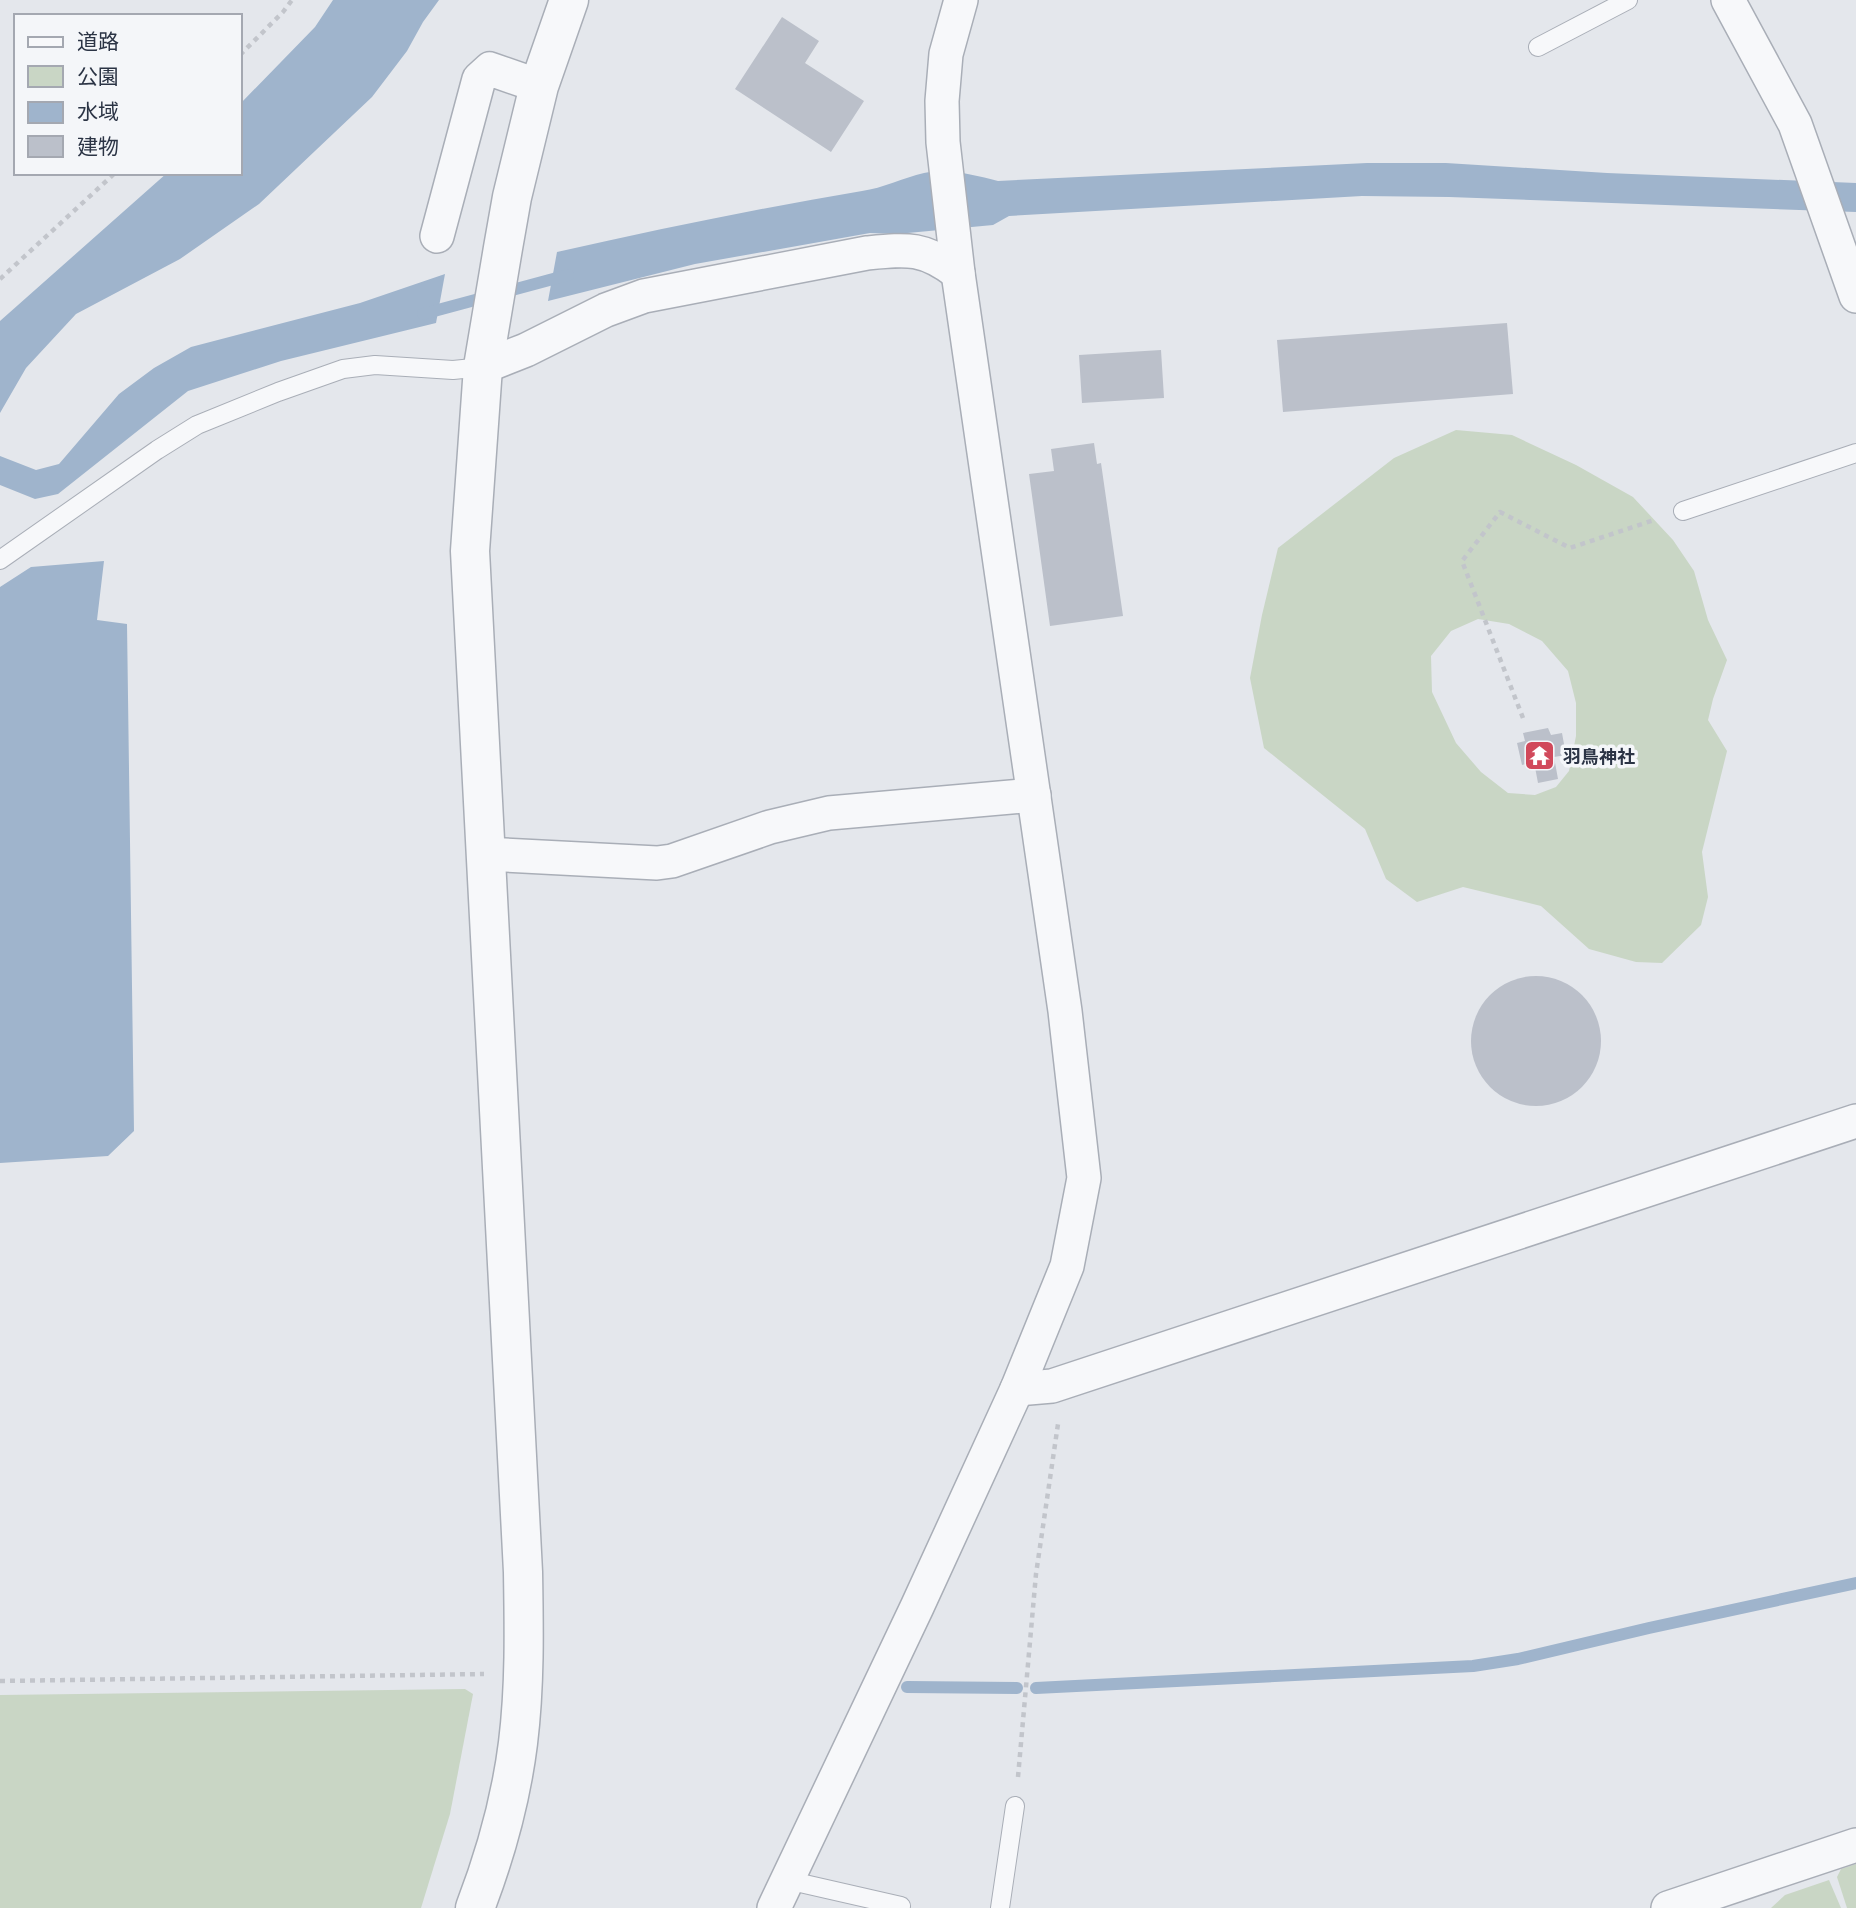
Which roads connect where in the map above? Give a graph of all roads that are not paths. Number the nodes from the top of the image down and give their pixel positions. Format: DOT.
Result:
graph roads {
  1 [pos="569,0"];
  2 [pos="961,0"];
  3 [pos="1628,0"];
  4 [pos="1728,0"];
  5 [pos="1538,47"];
  6 [pos="539,86"];
  7 [pos="437,236"];
  8 [pos="958,273"];
  9 [pos="1856,296"];
  10 [pos="483,368"];
  11 [pos="1856,453"];
  12 [pos="1683,511"];
  13 [pos="0,560"];
  14 [pos="1034,795"];
  15 [pos="485,854"];
  16 [pos="1856,1121"];
  17 [pos="1017,1390"];
  18 [pos="1015,1806"];
  19 [pos="1856,1846"];
  20 [pos="781,1894"];
  21 [pos="1757,1894"];
  22 [pos="901,1906"];
  23 [pos="475,1908"];
  24 [pos="1000,1908"];
  25 [pos="1668,1908"];
  1 -- 6 [label="street"];
  2 -- 8 [label="street"];
  3 -- 5 [label="lane"];
  4 -- 9 [label="street"];
  6 -- 7 [label="street"];
  6 -- 10 [label="street"];
  8 -- 10 [label="street"];
  8 -- 14 [label="street"];
  10 -- 13 [label="lane"];
  10 -- 15 [label="street"];
  11 -- 12 [label="lane"];
  14 -- 15 [label="street"];
  14 -- 17 [label="street"];
  15 -- 23 [label="street"];
  16 -- 17 [label="street"];
  17 -- 20 [label="street"];
  18 -- 24 [label="lane"];
  19 -- 21 [label="street"];
  20 -- 22 [label="lane"];
  21 -- 25 [label="street"];
}
